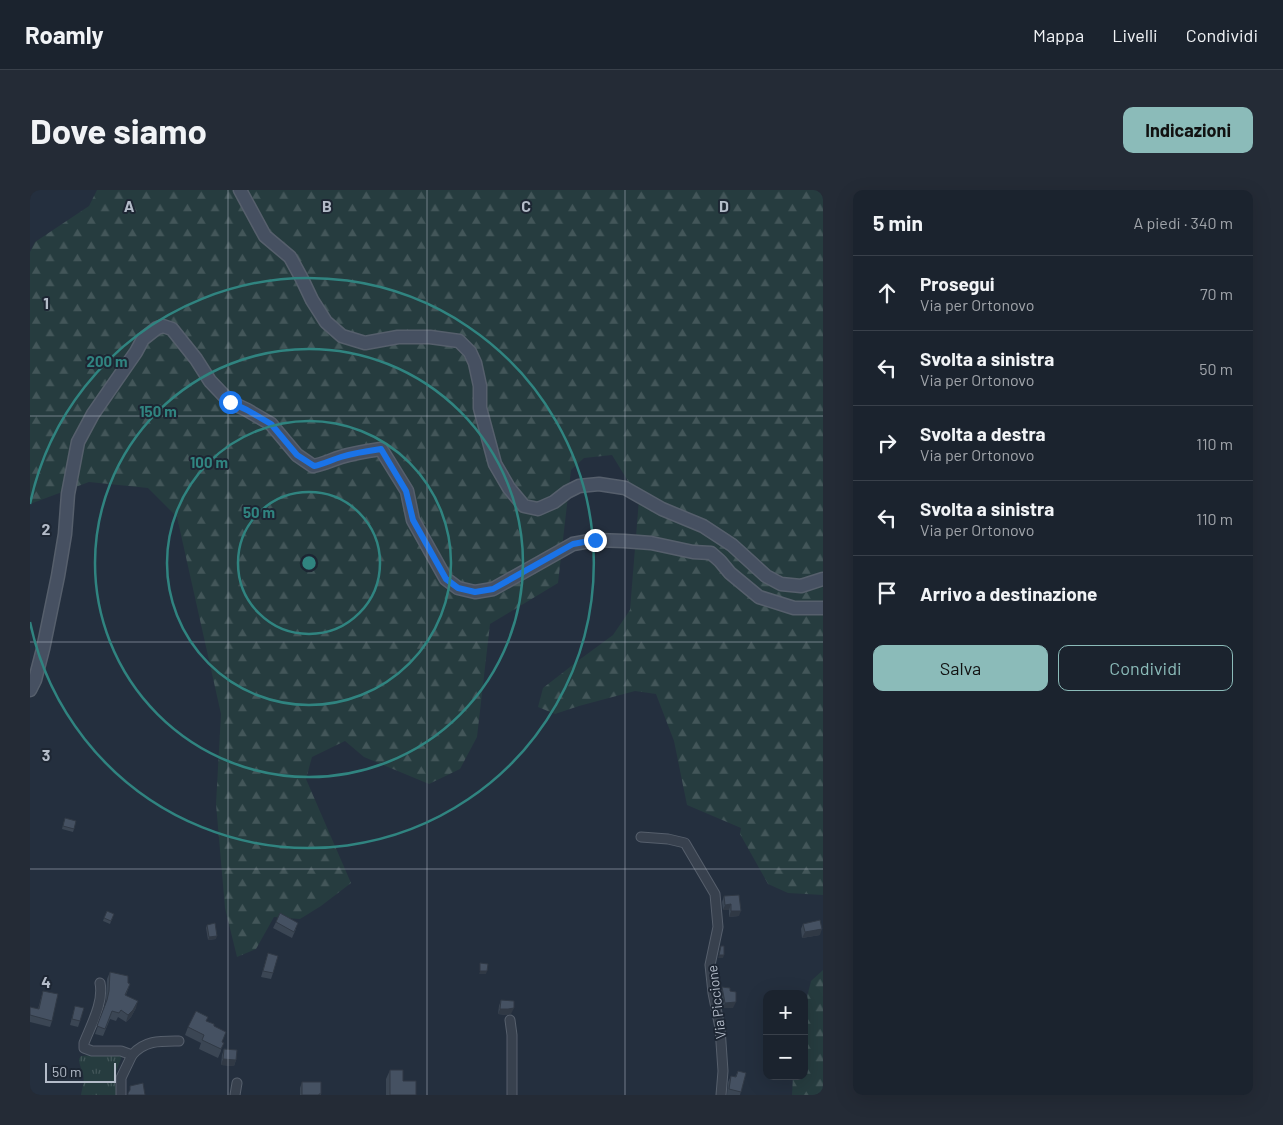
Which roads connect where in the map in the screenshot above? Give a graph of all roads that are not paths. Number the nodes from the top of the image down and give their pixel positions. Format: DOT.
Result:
graph roads {
  1 [pos="240,190"];
  2 [pos="823,579"];
  3 [pos="823,608"];
  4 [pos="30,690"];
  5 [pos="641,838"];
  6 [pos="100,983"];
  7 [pos="510,1020"];
  8 [pos="179,1041"];
  9 [pos="132,1055"];
  10 [pos="237,1083"];
  11 [pos="122,1095"];
  12 [pos="235,1095"];
  13 [pos="512,1095"];
  14 [pos="721,1095"];
  1 -- 2 [label="street"];
  3 -- 4 [label="street"];
  5 -- 14 [label="street, Via Piccione"];
  6 -- 9 [label="street"];
  7 -- 13 [label="street"];
  8 -- 9 [label="street"];
  9 -- 11 [label="street"];
  10 -- 12 [label="street"];
}
